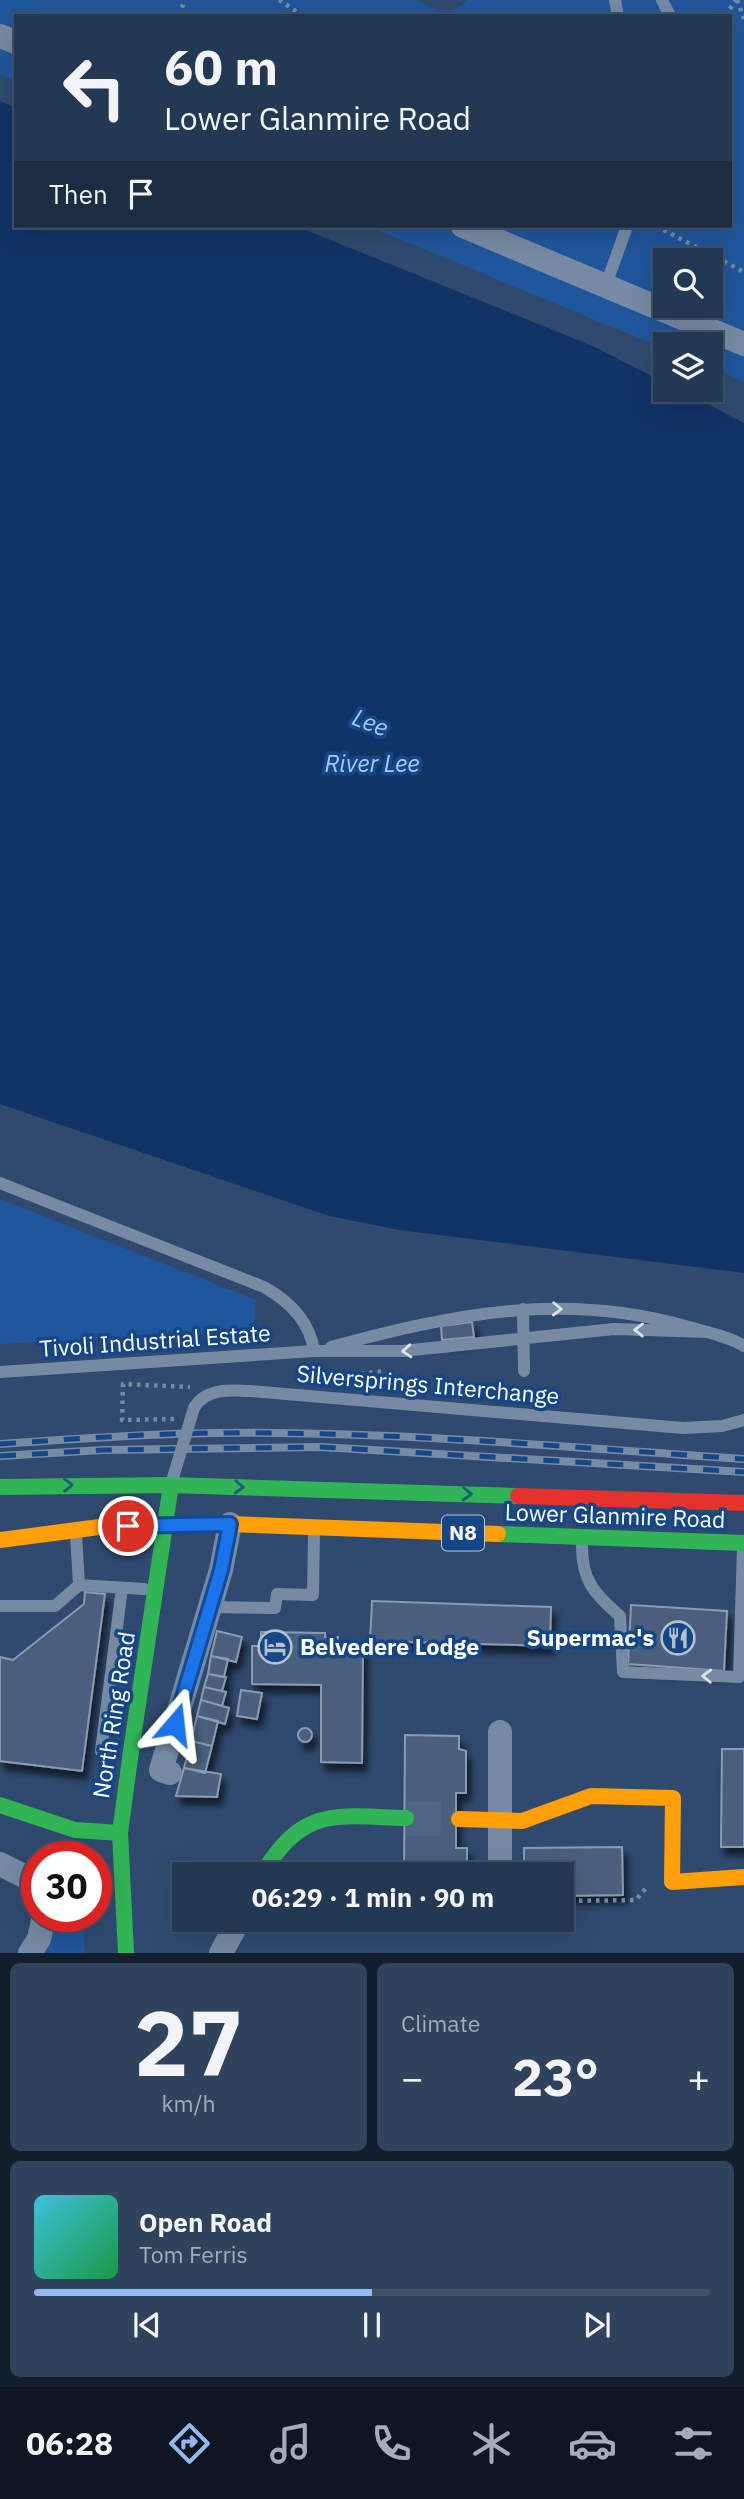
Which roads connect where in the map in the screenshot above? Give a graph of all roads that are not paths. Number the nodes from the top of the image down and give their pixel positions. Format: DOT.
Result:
graph roads {
  1 [pos="468,228"];
  2 [pos="626,228"];
  3 [pos="606,285"];
  4 [pos="744,344"];
  5 [pos="0,1184"];
  6 [pos="523,1309"];
  7 [pos="708,1332"];
  8 [pos="524,1338"];
  9 [pos="744,1346"];
  10 [pos="314,1351"];
  11 [pos="524,1371"];
  12 [pos="0,1372"];
  13 [pos="744,1420"];
  14 [pos="171,1485"];
  15 [pos="0,1487"];
  16 [pos="744,1503"];
  17 [pos="0,1524"];
  18 [pos="230,1524"];
  19 [pos="107,1526"];
  20 [pos="314,1527"];
  21 [pos="76,1532"];
  22 [pos="582,1538"];
  23 [pos="0,1540"];
  24 [pos="743,1543"];
  25 [pos="79,1585"];
  26 [pos="122,1588"];
  27 [pos="144,1589"];
  28 [pos="0,1606"];
  29 [pos="210,1607"];
  30 [pos="500,1732"];
  31 [pos="101,1751"];
  32 [pos="170,1773"];
  33 [pos="0,1805"];
  34 [pos="406,1818"];
  35 [pos="459,1819"];
  36 [pos="500,1820"];
  37 [pos="120,1833"];
  38 [pos="268,1862"];
  39 [pos="500,1862"];
  40 [pos="0,1864"];
  41 [pos="21,1874"];
  42 [pos="744,1877"];
  43 [pos="41,1932"];
  44 [pos="232,1932"];
  45 [pos="30,1953"];
  46 [pos="126,1953"];
  47 [pos="221,1953"];
  1 -- 3 [label="street"];
  2 -- 3 [label="lane"];
  3 -- 4 [label="street"];
  5 -- 10 [label="lane"];
  6 -- 7 [label="lane, one-way"];
  6 -- 8 [label="lane"];
  6 -- 10 [label="lane"];
  7 -- 8 [label="lane, one-way"];
  7 -- 9 [label="lane"];
  8 -- 10 [label="lane, one-way"];
  8 -- 11 [label="lane"];
  10 -- 12 [label="lane, Tivoli Industrial Estate"];
  13 -- 14 [label="lane, Silversprings Interchange, bridge"];
  15 -- 14 [label="main road, one-way"];
  14 -- 16 [label="main road, one-way"];
  14 -- 37 [label="main road, North Ring Road, bridge"];
  17 -- 19 [label="main road, Lower Glanmire Road / N8"];
  18 -- 19 [label="main road, Lower Glanmire Road / N8"];
  18 -- 20 [label="main road, Lower Glanmire Road / N8"];
  18 -- 29 [label="street"];
  19 -- 21 [label="main road, Lower Glanmire Road / N8"];
  20 -- 22 [label="main road, Lower Glanmire Road / N8"];
  20 -- 29 [label="lane"];
  21 -- 23 [label="main road, Lower Glanmire Road / N8"];
  21 -- 25 [label="lane"];
  22 -- 24 [label="main road, Lower Glanmire Road / N8"];
  24 -- 22 [label="lane, one-way"];
  25 -- 26 [label="lane"];
  25 -- 28 [label="lane"];
  26 -- 27 [label="lane"];
  26 -- 31 [label="lane"];
  29 -- 32 [label="street"];
  30 -- 36 [label="street"];
  33 -- 37 [label="main road"];
  34 -- 38 [label="main road"];
  35 -- 36 [label="main road"];
  36 -- 39 [label="street"];
  36 -- 42 [label="main road"];
  37 -- 46 [label="main road, North Ring Road"];
  40 -- 41 [label="street"];
  43 -- 45 [label="street"];
  44 -- 47 [label="street"];
}
